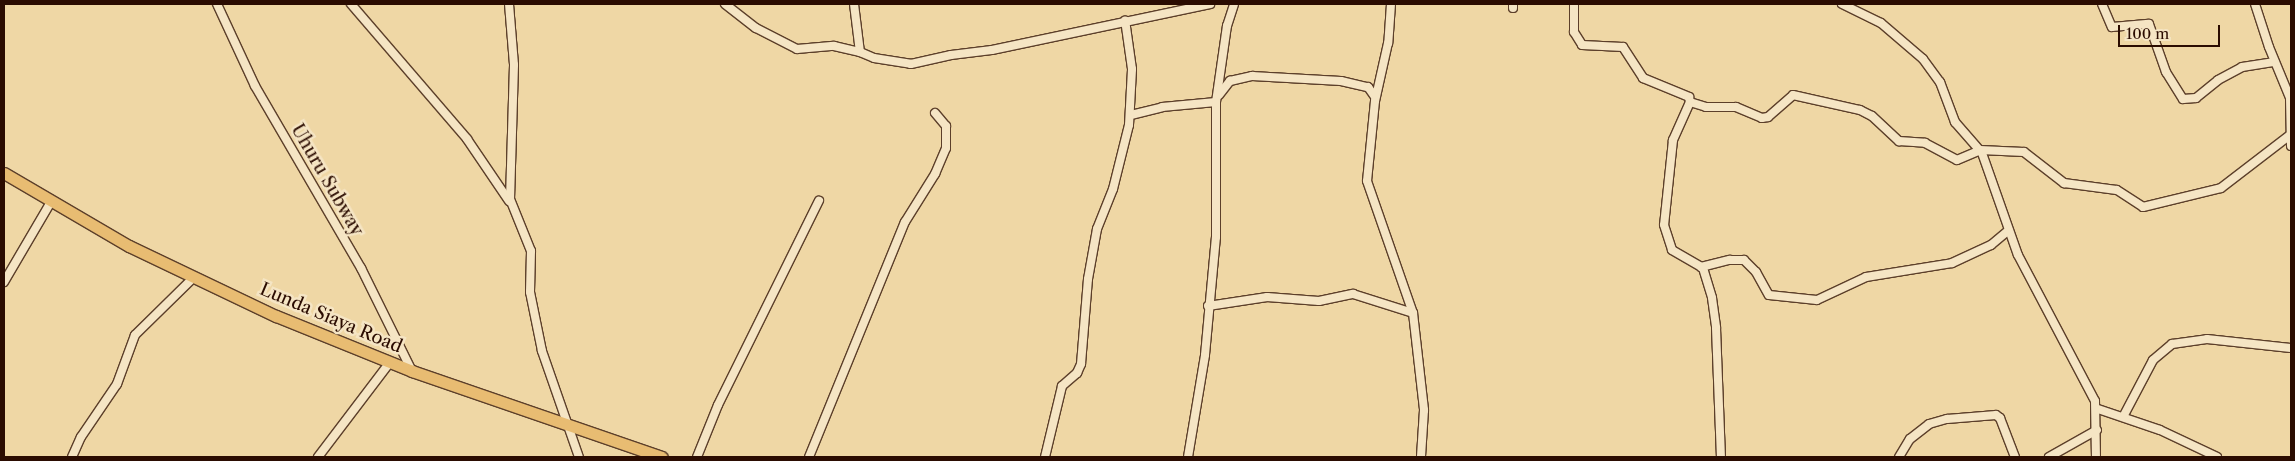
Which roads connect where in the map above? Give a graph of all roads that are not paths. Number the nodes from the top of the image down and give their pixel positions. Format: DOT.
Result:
graph roads {
  1 [pos="217,4"];
  2 [pos="351,4"];
  3 [pos="509,4"];
  4 [pos="724,4"];
  5 [pos="854,4"];
  6 [pos="1210,4"];
  7 [pos="1234,4"];
  8 [pos="1391,4"];
  9 [pos="1574,4"];
  10 [pos="1842,4"];
  11 [pos="2102,4"];
  12 [pos="2255,4"];
  13 [pos="1125,20"];
  14 [pos="860,52"];
  15 [pos="2275,62"];
  16 [pos="2290,90"];
  17 [pos="1375,98"];
  18 [pos="1217,99"];
  19 [pos="1690,102"];
  20 [pos="935,113"];
  21 [pos="1131,115"];
  22 [pos="2290,135"];
  23 [pos="2291,146"];
  24 [pos="1980,150"];
  25 [pos="4,172"];
  26 [pos="819,201"];
  27 [pos="51,202"];
  28 [pos="511,205"];
  29 [pos="2009,230"];
  30 [pos="1701,267"];
  31 [pos="194,277"];
  32 [pos="4,282"];
  33 [pos="1354,285"];
  34 [pos="1353,294"];
  35 [pos="1208,306"];
  36 [pos="1413,313"];
  37 [pos="2291,348"];
  38 [pos="390,362"];
  39 [pos="412,371"];
  40 [pos="2098,409"];
  41 [pos="2123,417"];
  42 [pos="565,425"];
  43 [pos="2097,430"];
  44 [pos="72,457"];
  45 [pos="318,457"];
  46 [pos="579,457"];
  47 [pos="662,457"];
  48 [pos="698,457"];
  49 [pos="809,457"];
  50 [pos="1045,457"];
  51 [pos="1188,457"];
  52 [pos="1421,457"];
  53 [pos="1721,457"];
  54 [pos="1899,457"];
  55 [pos="2015,457"];
  56 [pos="2049,457"];
  57 [pos="2096,457"];
  58 [pos="2217,457"];
  1 -- 39 [label="street, Uhuru Subway"];
  2 -- 28 [label="street"];
  3 -- 28 [label="street"];
  4 -- 14 [label="street"];
  5 -- 14 [label="street"];
  6 -- 13 [label="street"];
  7 -- 18 [label="street"];
  8 -- 17 [label="street"];
  9 -- 19 [label="street"];
  10 -- 24 [label="street"];
  11 -- 15 [label="street"];
  12 -- 15 [label="street"];
  13 -- 14 [label="street"];
  13 -- 21 [label="street"];
  15 -- 16 [label="street"];
  16 -- 22 [label="street"];
  17 -- 18 [label="street"];
  17 -- 36 [label="street"];
  18 -- 21 [label="street"];
  18 -- 35 [label="street"];
  19 -- 24 [label="street"];
  19 -- 30 [label="street"];
  20 -- 49 [label="street"];
  21 -- 50 [label="street"];
  22 -- 23 [label="street"];
  22 -- 24 [label="street"];
  24 -- 29 [label="street"];
  25 -- 27 [label="main road, Lunda Siaya Road"];
  26 -- 48 [label="street"];
  27 -- 31 [label="main road, Lunda Siaya Road"];
  27 -- 32 [label="street"];
  28 -- 42 [label="street"];
  29 -- 30 [label="street"];
  29 -- 40 [label="street"];
  30 -- 53 [label="street"];
  31 -- 38 [label="main road, Lunda Siaya Road"];
  31 -- 44 [label="street"];
  33 -- 34 [label="street"];
  34 -- 35 [label="street"];
  34 -- 36 [label="street"];
  35 -- 51 [label="street"];
  36 -- 52 [label="street"];
  37 -- 41 [label="street"];
  38 -- 39 [label="main road, Lunda Siaya Road"];
  38 -- 45 [label="street"];
  39 -- 42 [label="main road, Lunda Siaya Road"];
  40 -- 41 [label="street"];
  40 -- 43 [label="street"];
  41 -- 58 [label="street"];
  42 -- 46 [label="street"];
  42 -- 47 [label="main road, Lunda Siaya Road"];
  43 -- 56 [label="street"];
  43 -- 57 [label="street"];
  54 -- 55 [label="street"];
}
